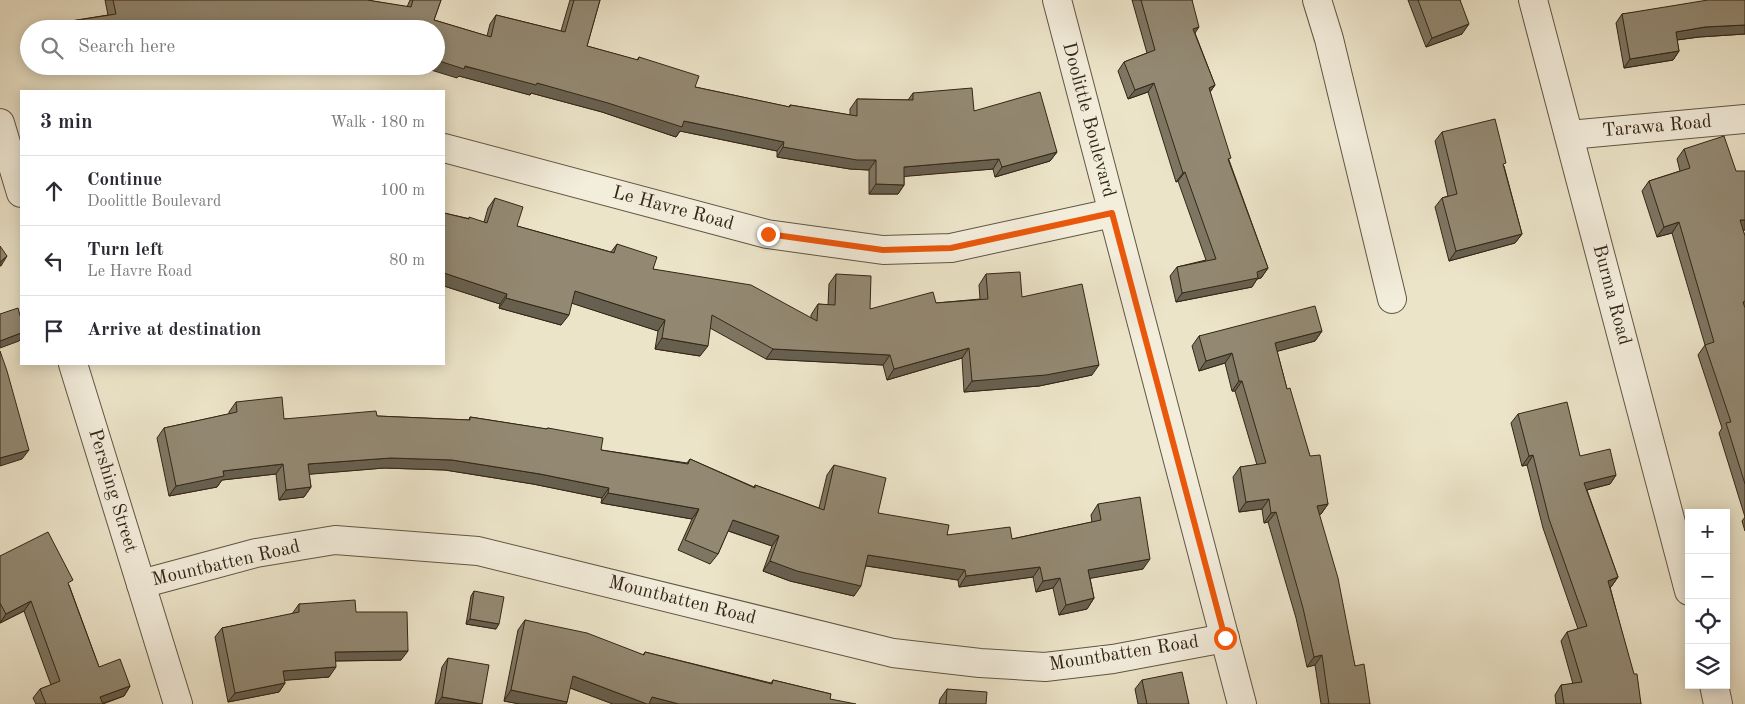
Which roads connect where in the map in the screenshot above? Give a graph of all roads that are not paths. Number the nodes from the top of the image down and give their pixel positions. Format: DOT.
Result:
graph roads {
  1 [pos="1057,0"];
  2 [pos="1317,0"];
  3 [pos="1533,0"];
  4 [pos="1745,118"];
  5 [pos="0,123"];
  6 [pos="1569,135"];
  7 [pos="445,148"];
  8 [pos="16,160"];
  9 [pos="20,186"];
  10 [pos="1112,213"];
  11 [pos="1392,299"];
  12 [pos="73,365"];
  13 [pos="1685,576"];
  14 [pos="141,584"];
  15 [pos="1225,638"];
  16 [pos="1715,689"];
  17 [pos="178,704"];
  18 [pos="1242,704"];
  19 [pos="1718,704"];
  1 -- 10 [label="street, Doolittle Boulevard"];
  2 -- 11 [label="street"];
  3 -- 6 [label="street, Burma Road"];
  4 -- 6 [label="street, Tarawa Road"];
  5 -- 8 [label="street"];
  6 -- 13 [label="street, Burma Road"];
  7 -- 10 [label="street, Le Havre Road"];
  8 -- 9 [label="street"];
  10 -- 15 [label="street, Doolittle Boulevard"];
  12 -- 14 [label="street, Pershing Street"];
  14 -- 15 [label="street, Mountbatten Road"];
  14 -- 17 [label="street, Pershing Street"];
  15 -- 18 [label="street, Doolittle Boulevard"];
  16 -- 19 [label="street"];
}
